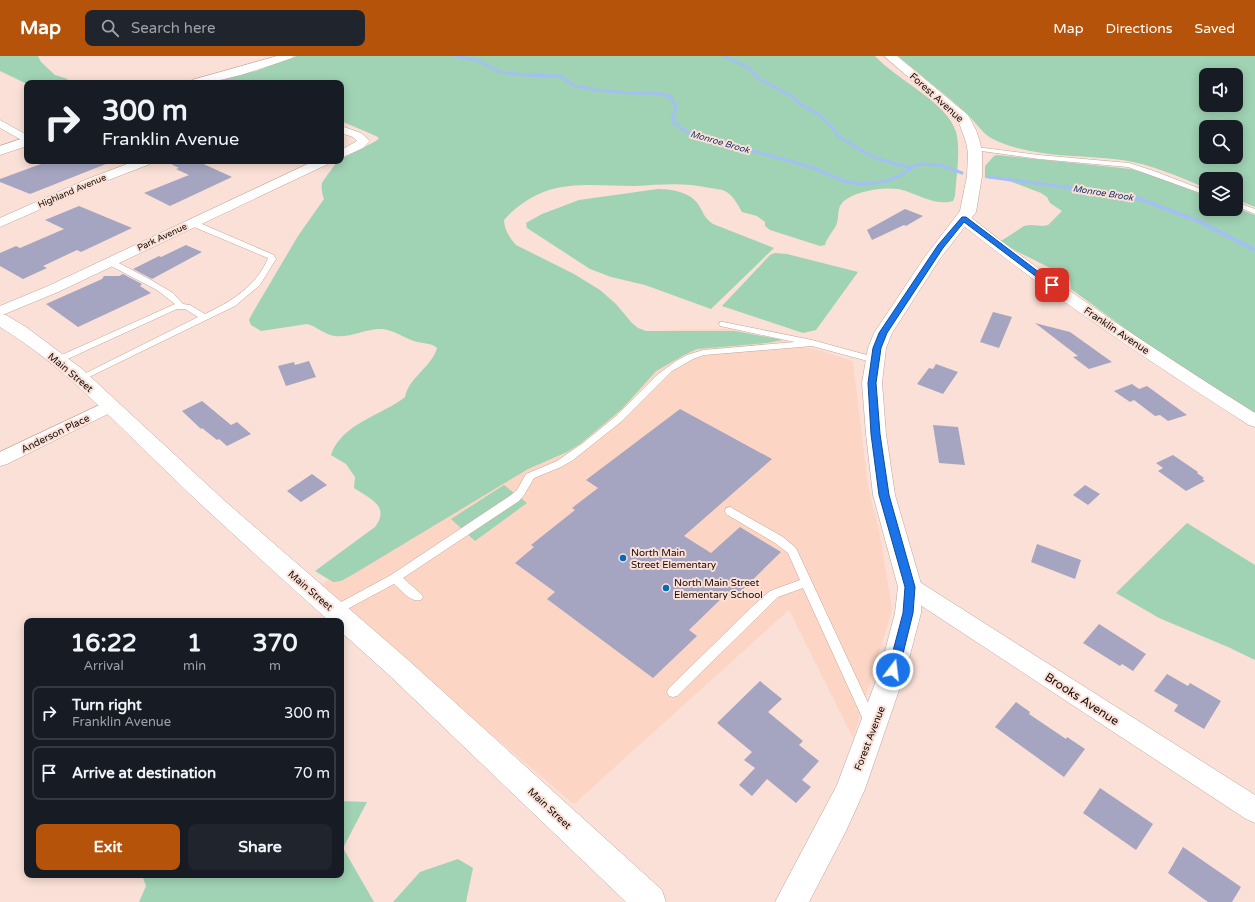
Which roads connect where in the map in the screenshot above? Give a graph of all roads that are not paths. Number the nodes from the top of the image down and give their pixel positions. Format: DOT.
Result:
graph roads {
  1 [pos="288,56"];
  2 [pos="890,56"];
  3 [pos="207,80"];
  4 [pos="0,123"];
  5 [pos="344,129"];
  6 [pos="24,139"];
  7 [pos="24,142"];
  8 [pos="976,149"];
  9 [pos="0,151"];
  10 [pos="344,152"];
  11 [pos="138,164"];
  12 [pos="318,164"];
  13 [pos="1199,189"];
  14 [pos="1243,207"];
  15 [pos="1255,212"];
  16 [pos="964,219"];
  17 [pos="0,223"];
  18 [pos="192,223"];
  19 [pos="110,262"];
  20 [pos="180,306"];
  21 [pos="0,311"];
  22 [pos="205,318"];
  23 [pos="0,319"];
  24 [pos="723,324"];
  25 [pos="812,343"];
  26 [pos="58,360"];
  27 [pos="875,360"];
  28 [pos="80,378"];
  29 [pos="110,406"];
  30 [pos="1255,422"];
  31 [pos="0,460"];
  32 [pos="730,511"];
  33 [pos="395,578"];
  34 [pos="807,582"];
  35 [pos="910,587"];
  36 [pos="417,597"];
  37 [pos="334,610"];
  38 [pos="343,618"];
  39 [pos="344,619"];
  40 [pos="673,692"];
  41 [pos="874,727"];
  42 [pos="1255,810"];
  43 [pos="650,902"];
  44 [pos="790,902"];
  1 -- 3 [label="street"];
  2 -- 8 [label="street, Forest Avenue"];
  4 -- 6 [label="street"];
  5 -- 10 [label="street"];
  7 -- 9 [label="street"];
  8 -- 13 [label="lane"];
  8 -- 16 [label="street, Forest Avenue"];
  11 -- 17 [label="street, Highland Avenue"];
  12 -- 18 [label="street, Park Avenue"];
  14 -- 15 [label="lane"];
  16 -- 27 [label="street, Forest Avenue"];
  16 -- 30 [label="street, Franklin Avenue"];
  18 -- 19 [label="street, Park Avenue"];
  18 -- 22 [label="lane"];
  19 -- 20 [label="lane"];
  19 -- 21 [label="street, Park Avenue"];
  20 -- 22 [label="lane"];
  20 -- 26 [label="lane"];
  22 -- 28 [label="lane"];
  23 -- 26 [label="street, Main Street"];
  24 -- 25 [label="lane"];
  25 -- 27 [label="lane"];
  25 -- 33 [label="lane"];
  26 -- 28 [label="street, Main Street"];
  27 -- 35 [label="street, Forest Avenue"];
  28 -- 29 [label="street, Main Street"];
  29 -- 31 [label="street, Anderson Place"];
  29 -- 37 [label="street, Main Street"];
  32 -- 34 [label="lane"];
  33 -- 36 [label="lane"];
  33 -- 37 [label="lane"];
  34 -- 40 [label="lane"];
  34 -- 41 [label="lane"];
  35 -- 41 [label="street, Forest Avenue"];
  35 -- 42 [label="street, Brooks Avenue"];
  37 -- 38 [label="street, Main Street"];
  39 -- 43 [label="street, Main Street"];
  41 -- 44 [label="street, Forest Avenue"];
}
